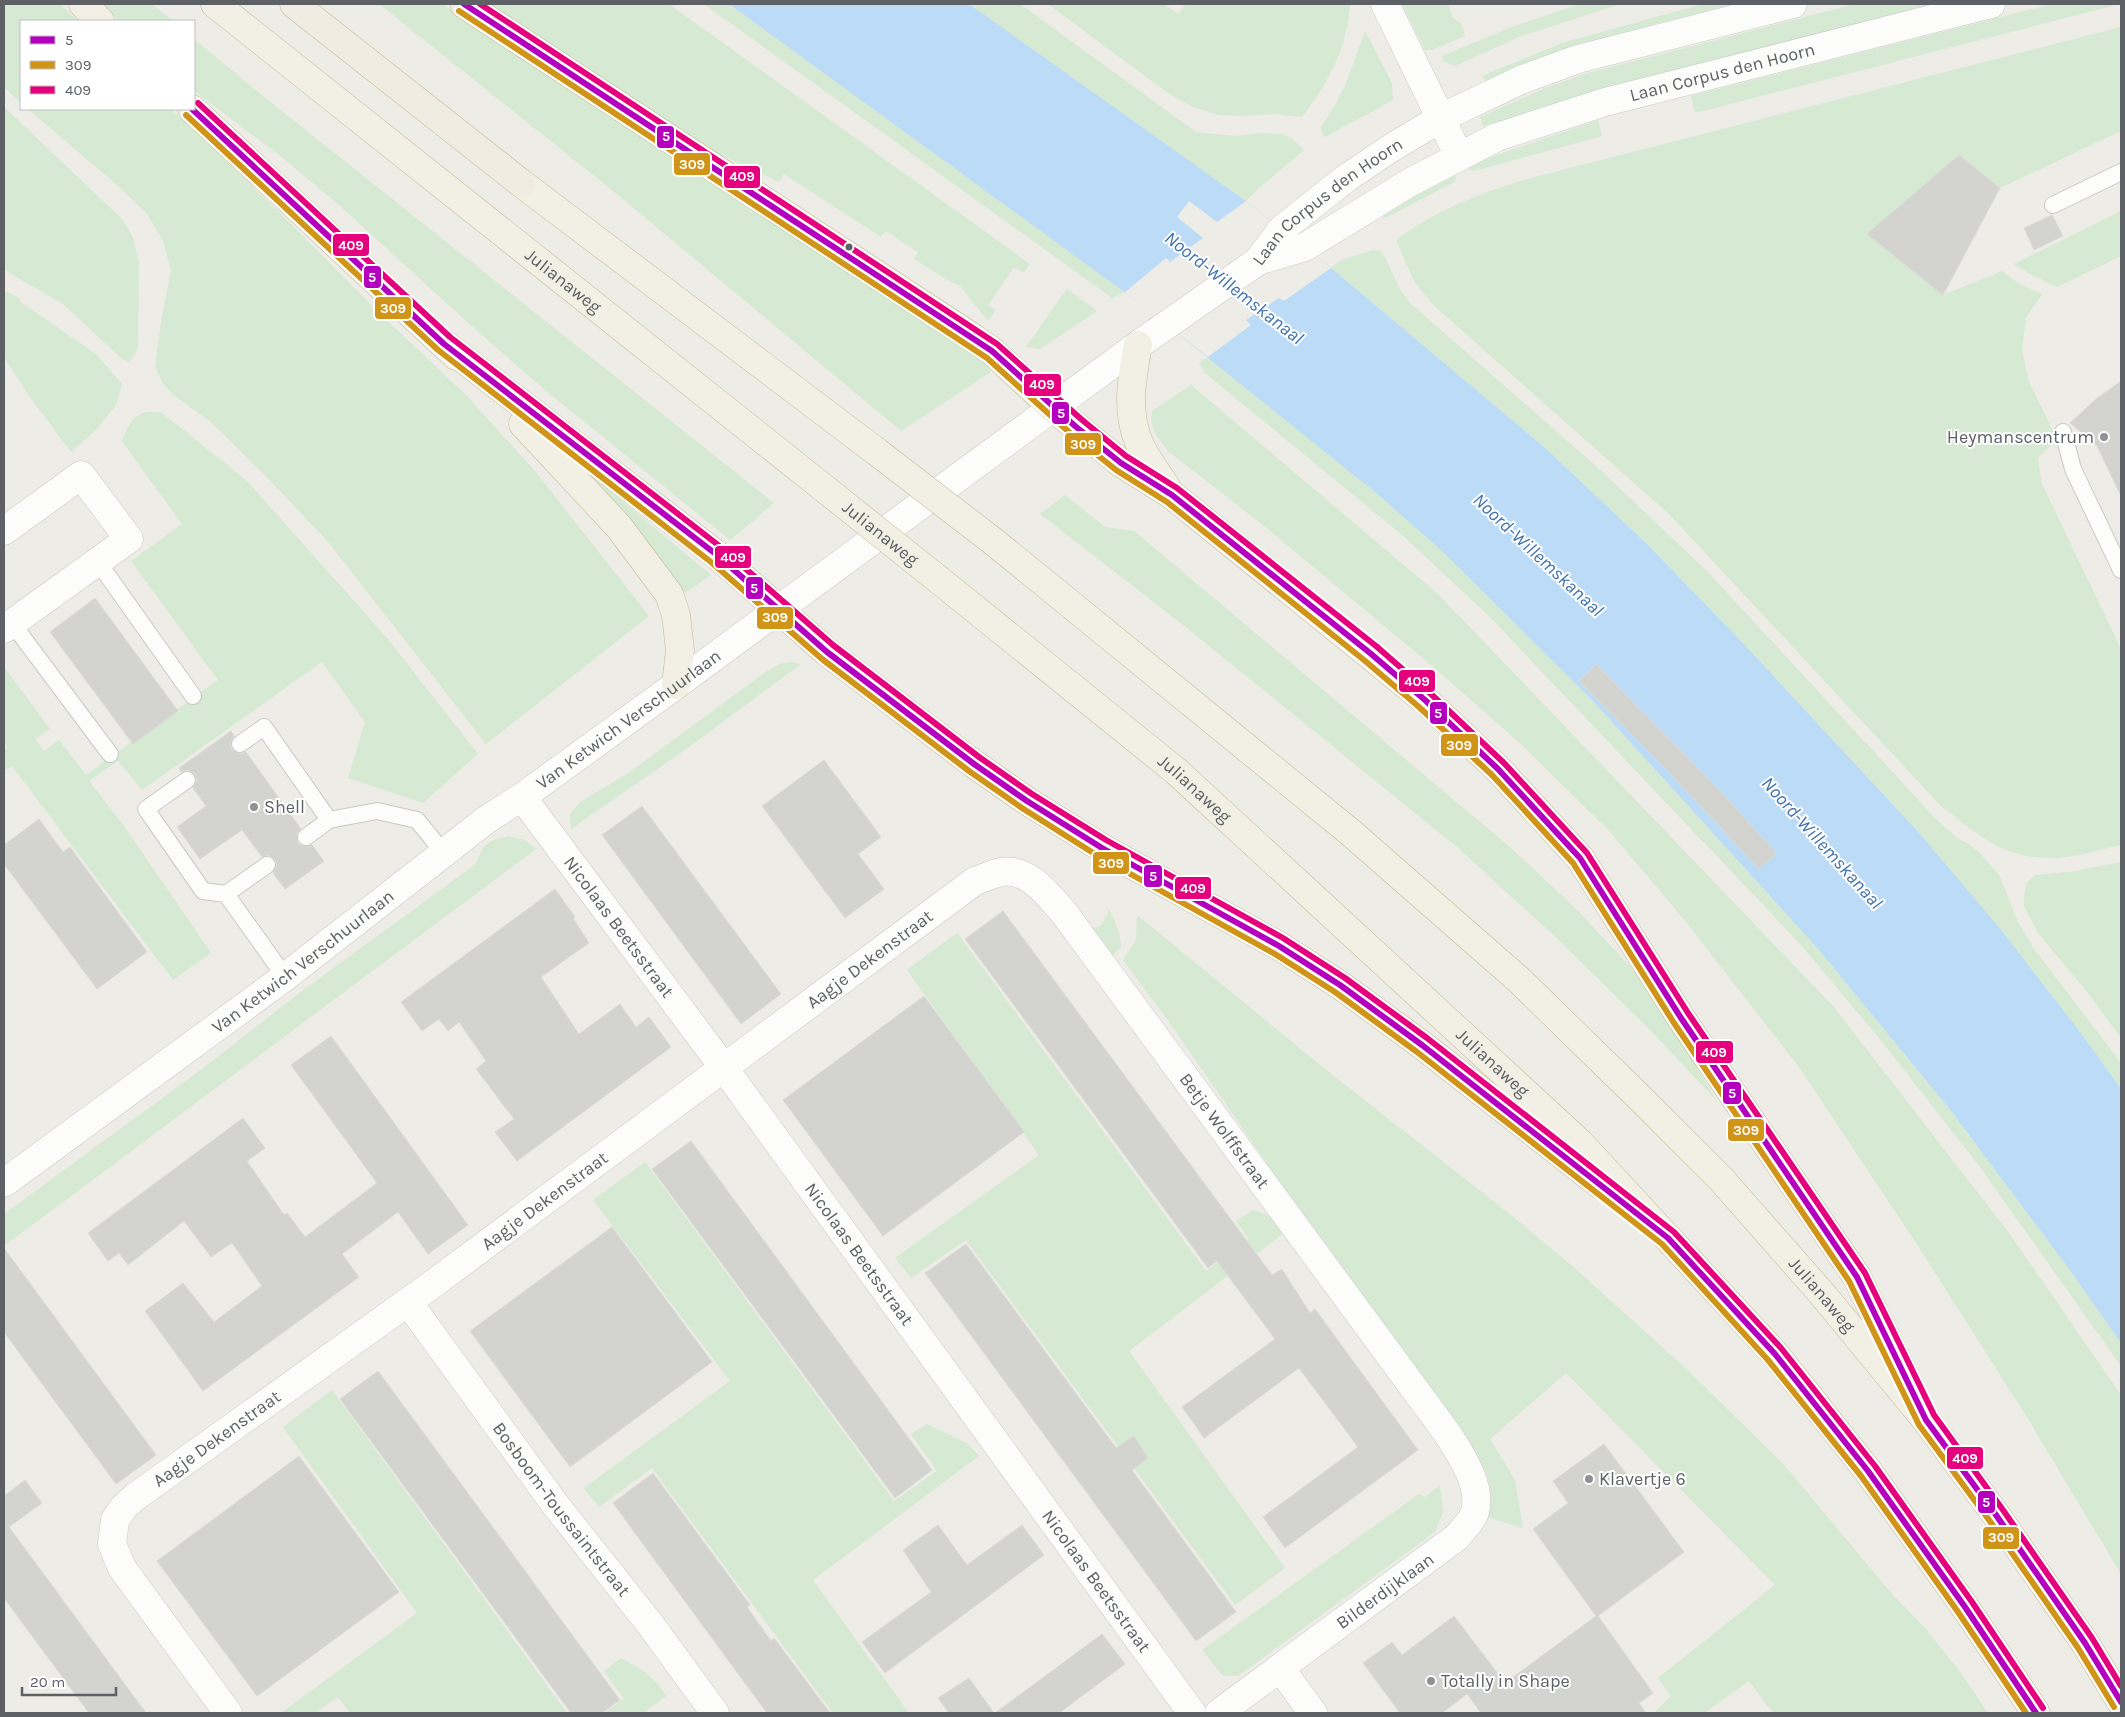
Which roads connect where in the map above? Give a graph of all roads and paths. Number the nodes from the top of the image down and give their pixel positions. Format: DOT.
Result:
graph roads {
  1 [pos="83,4"];
  2 [pos="215,4"];
  3 [pos="294,4"];
  4 [pos="464,4"];
  5 [pos="1385,4"];
  6 [pos="1793,4"];
  7 [pos="1991,4"];
  8 [pos="99,20"];
  9 [pos="193,110"];
  10 [pos="1441,118"];
  11 [pos="1459,156"];
  12 [pos="2121,172"];
  13 [pos="2053,205"];
  14 [pos="1258,261"];
  15 [pos="444,344"];
  16 [pos="1138,345"];
  17 [pos="1053,408"];
  18 [pos="2063,432"];
  19 [pos="1172,495"];
  20 [pos="4,531"];
  21 [pos="98,562"];
  22 [pos="2121,570"];
  23 [pos="779,610"];
  24 [pos="8,626"];
  25 [pos="676,685"];
  26 [pos="193,696"];
  27 [pos="240,744"];
  28 [pos="110,754"];
  29 [pos="187,780"];
  30 [pos="522,797"];
  31 [pos="329,820"];
  32 [pos="306,837"];
  33 [pos="443,852"];
  34 [pos="268,865"];
  35 [pos="975,881"];
  36 [pos="226,894"];
  37 [pos="285,976"];
  38 [pos="724,1068"];
  39 [pos="4,1183"];
  40 [pos="1668,1238"];
  41 [pos="408,1302"];
  42 [pos="1926,1420"];
  43 [pos="1447,1433"];
  44 [pos="1280,1668"];
  45 [pos="2121,1702"];
  46 [pos="228,1713"];
  47 [pos="715,1713"];
  48 [pos="1192,1713"];
  49 [pos="1219,1713"];
  50 [pos="1313,1713"];
  51 [pos="2036,1713"];
  1 -- 8 [label="highway"];
  2 -- 40 [label="highway, Julianaweg, bridge"];
  3 -- 42 [label="highway, Julianaweg, bridge"];
  4 -- 17 [label="highway"];
  5 -- 10 [label="street"];
  6 -- 10 [label="street, Laan Corpus den Hoorn"];
  7 -- 11 [label="street, Laan Corpus den Hoorn"];
  9 -- 15 [label="highway"];
  10 -- 11 [label="street"];
  10 -- 14 [label="street, Laan Corpus den Hoorn"];
  11 -- 14 [label="street, Laan Corpus den Hoorn"];
  12 -- 13 [label="lane"];
  14 -- 16 [label="street, Van Ketwich Verschuurlaan"];
  15 -- 23 [label="highway"];
  15 -- 25 [label="highway"];
  16 -- 17 [label="street, Van Ketwich Verschuurlaan"];
  16 -- 19 [label="highway"];
  17 -- 19 [label="highway"];
  17 -- 23 [label="street, Van Ketwich Verschuurlaan"];
  18 -- 22 [label="lane"];
  19 -- 42 [label="highway"];
  20 -- 21 [label="street"];
  21 -- 24 [label="street"];
  21 -- 26 [label="lane"];
  23 -- 25 [label="street, Van Ketwich Verschuurlaan"];
  23 -- 40 [label="highway"];
  24 -- 28 [label="lane"];
  25 -- 30 [label="street, Van Ketwich Verschuurlaan"];
  27 -- 31 [label="lane"];
  29 -- 36 [label="lane"];
  30 -- 33 [label="street, Van Ketwich Verschuurlaan"];
  30 -- 38 [label="street, Nicolaas Beetsstraat"];
  31 -- 32 [label="lane"];
  31 -- 33 [label="lane"];
  33 -- 37 [label="street, Van Ketwich Verschuurlaan"];
  34 -- 36 [label="lane"];
  35 -- 38 [label="street, Aagje Dekenstraat"];
  35 -- 43 [label="street, Betje Wolffstraat"];
  36 -- 37 [label="lane"];
  37 -- 39 [label="street, Van Ketwich Verschuurlaan"];
  38 -- 41 [label="street, Aagje Dekenstraat"];
  38 -- 48 [label="street, Nicolaas Beetsstraat"];
  40 -- 51 [label="highway, Julianaweg"];
  41 -- 46 [label="street, Aagje Dekenstraat"];
  41 -- 47 [label="street, Bosboom-Toussaintstraat"];
  42 -- 45 [label="highway, Julianaweg"];
  43 -- 44 [label="street, Bilderdijklaan"];
  44 -- 49 [label="street, Bilderdijklaan"];
  44 -- 50 [label="street"];
}
